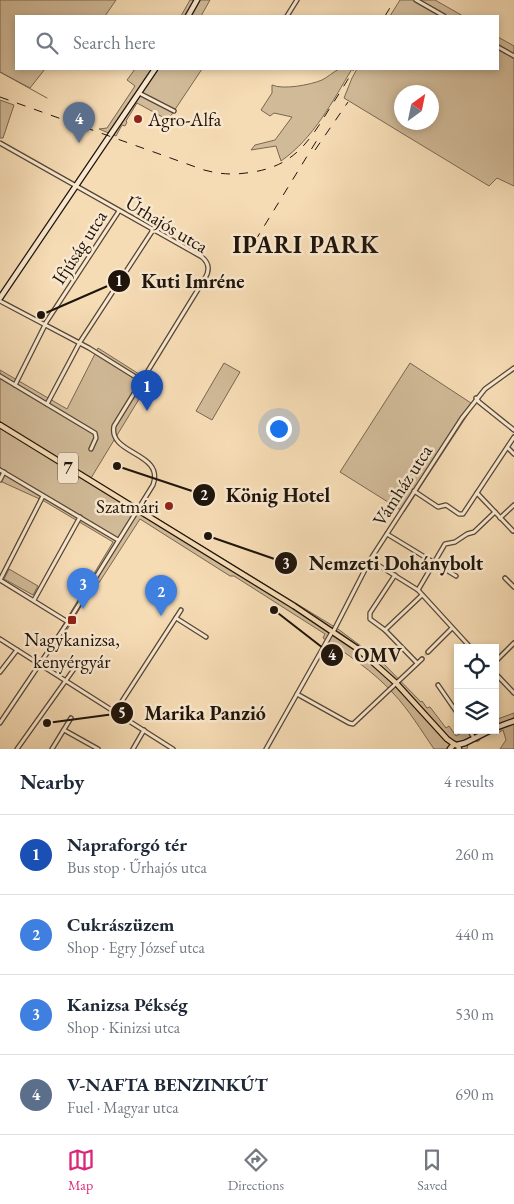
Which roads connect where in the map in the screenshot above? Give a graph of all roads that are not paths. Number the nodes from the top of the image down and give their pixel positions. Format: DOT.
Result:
graph roads {
  1 [pos="198,0"];
  2 [pos="297,0"];
  3 [pos="416,0"];
  4 [pos="189,15"];
  5 [pos="288,15"];
  6 [pos="442,15"];
  7 [pos="499,48"];
  8 [pos="514,56"];
  9 [pos="154,70"];
  10 [pos="139,92"];
  11 [pos="174,111"];
  12 [pos="0,143"];
  13 [pos="75,186"];
  14 [pos="119,211"];
  15 [pos="153,230"];
  16 [pos="0,299"];
  17 [pos="45,324"];
  18 [pos="80,342"];
  19 [pos="514,368"];
  20 [pos="0,376"];
  21 [pos="142,381"];
  22 [pos="15,385"];
  23 [pos="476,398"];
  24 [pos="47,404"];
  25 [pos="0,425"];
  26 [pos="514,430"];
  27 [pos="514,437"];
  28 [pos="508,448"];
  29 [pos="91,449"];
  30 [pos="514,454"];
  31 [pos="2,471"];
  32 [pos="0,480"];
  33 [pos="414,491"];
  34 [pos="477,494"];
  35 [pos="44,496"];
  36 [pos="514,505"];
  37 [pos="138,510"];
  38 [pos="495,512"];
  39 [pos="80,517"];
  40 [pos="500,518"];
  41 [pos="513,531"];
  42 [pos="387,534"];
  43 [pos="118,540"];
  44 [pos="370,560"];
  45 [pos="434,563"];
  46 [pos="395,576"];
  47 [pos="456,576"];
  48 [pos="505,578"];
  49 [pos="0,580"];
  50 [pos="514,587"];
  51 [pos="418,590"];
  52 [pos="422,595"];
  53 [pos="34,600"];
  54 [pos="181,610"];
  55 [pos="176,618"];
  56 [pos="68,622"];
  57 [pos="452,628"];
  58 [pos="385,630"];
  59 [pos="333,632"];
  60 [pos="206,637"];
  61 [pos="0,639"];
  62 [pos="514,643"];
  63 [pos="467,644"];
  64 [pos="17,650"];
  65 [pos="428,652"];
  66 [pos="499,658"];
  67 [pos="422,659"];
  68 [pos="417,663"];
  69 [pos="40,664"];
  70 [pos="74,669"];
  71 [pos="0,672"];
  72 [pos="499,677"];
  73 [pos="66,681"];
  74 [pos="396,683"];
  75 [pos="438,685"];
  76 [pos="514,693"];
  77 [pos="296,694"];
  78 [pos="454,708"];
  79 [pos="115,712"];
  80 [pos="71,718"];
  81 [pos="514,721"];
  82 [pos="0,723"];
  83 [pos="499,727"];
  84 [pos="64,730"];
  85 [pos="144,730"];
  86 [pos="472,734"];
  87 [pos="483,734"];
  88 [pos="475,738"];
  89 [pos="453,747"];
  90 [pos="17,749"];
  91 [pos="52,749"];
  92 [pos="98,749"];
  93 [pos="133,749"];
  94 [pos="173,749"];
  95 [pos="266,749"];
  1 -- 4 [label="main road"];
  2 -- 5 [label="street"];
  3 -- 6 [label="street"];
  7 -- 8 [label="street"];
  9 -- 10 [label="main road"];
  10 -- 11 [label="street"];
  10 -- 13 [label="main road"];
  12 -- 13 [label="street, Űrhajós utca"];
  13 -- 14 [label="street, Űrhajós utca"];
  13 -- 16 [label="main road"];
  14 -- 15 [label="street, Űrhajós utca"];
  14 -- 17 [label="street, Ifjúság utca"];
  15 -- 18 [label="street"];
  15 -- 21 [label="street, Űrhajós utca"];
  16 -- 17 [label="street"];
  17 -- 18 [label="street"];
  17 -- 22 [label="street, Ifjúság utca"];
  18 -- 21 [label="street"];
  18 -- 24 [label="street"];
  19 -- 23 [label="street, Vámház utca"];
  20 -- 22 [label="street"];
  21 -- 37 [label="street, Űrhajós utca"];
  22 -- 24 [label="street"];
  23 -- 26 [label="street"];
  23 -- 33 [label="street, Vámház utca"];
  24 -- 29 [label="street"];
  25 -- 37 [label="main road, 7"];
  27 -- 28 [label="street"];
  28 -- 30 [label="street"];
  28 -- 34 [label="street"];
  31 -- 32 [label="street"];
  31 -- 35 [label="street"];
  33 -- 34 [label="street"];
  33 -- 42 [label="street, Vámház utca"];
  34 -- 38 [label="street"];
  35 -- 39 [label="street"];
  35 -- 49 [label="street"];
  36 -- 40 [label="street"];
  37 -- 43 [label="street"];
  37 -- 59 [label="main road, 7"];
  38 -- 40 [label="street"];
  38 -- 45 [label="street"];
  39 -- 43 [label="street"];
  39 -- 53 [label="street"];
  40 -- 41 [label="street"];
  42 -- 44 [label="street, Vámház utca"];
  42 -- 45 [label="street"];
  43 -- 56 [label="street"];
  44 -- 46 [label="street"];
  44 -- 59 [label="street, Vámház utca"];
  45 -- 47 [label="street"];
  45 -- 51 [label="street"];
  46 -- 51 [label="street"];
  46 -- 58 [label="street"];
  48 -- 50 [label="street"];
  49 -- 53 [label="street"];
  51 -- 52 [label="street"];
  52 -- 57 [label="street"];
  52 -- 58 [label="street"];
  53 -- 56 [label="street"];
  54 -- 55 [label="street"];
  55 -- 60 [label="street"];
  55 -- 79 [label="street"];
  56 -- 69 [label="street"];
  57 -- 63 [label="street"];
  57 -- 65 [label="street"];
  58 -- 68 [label="street"];
  59 -- 74 [label="main road, 7"];
  59 -- 77 [label="street, Vámház utca"];
  61 -- 64 [label="street"];
  62 -- 66 [label="street"];
  64 -- 69 [label="street"];
  64 -- 71 [label="street"];
  67 -- 68 [label="street"];
  68 -- 74 [label="street"];
  69 -- 73 [label="street"];
  69 -- 82 [label="street"];
  70 -- 73 [label="street"];
  72 -- 76 [label="street"];
  73 -- 79 [label="street"];
  73 -- 90 [label="street"];
  74 -- 77 [label="street"];
  74 -- 89 [label="main road, 7"];
  75 -- 78 [label="street"];
  77 -- 95 [label="street, Vámház utca"];
  79 -- 85 [label="street"];
  80 -- 84 [label="street"];
  81 -- 83 [label="main road"];
  84 -- 91 [label="street"];
  84 -- 92 [label="street"];
  85 -- 93 [label="street"];
  85 -- 94 [label="street"];
  86 -- 88 [label="street"];
  87 -- 88 [label="main road"];
  88 -- 89 [label="main road"];
}
